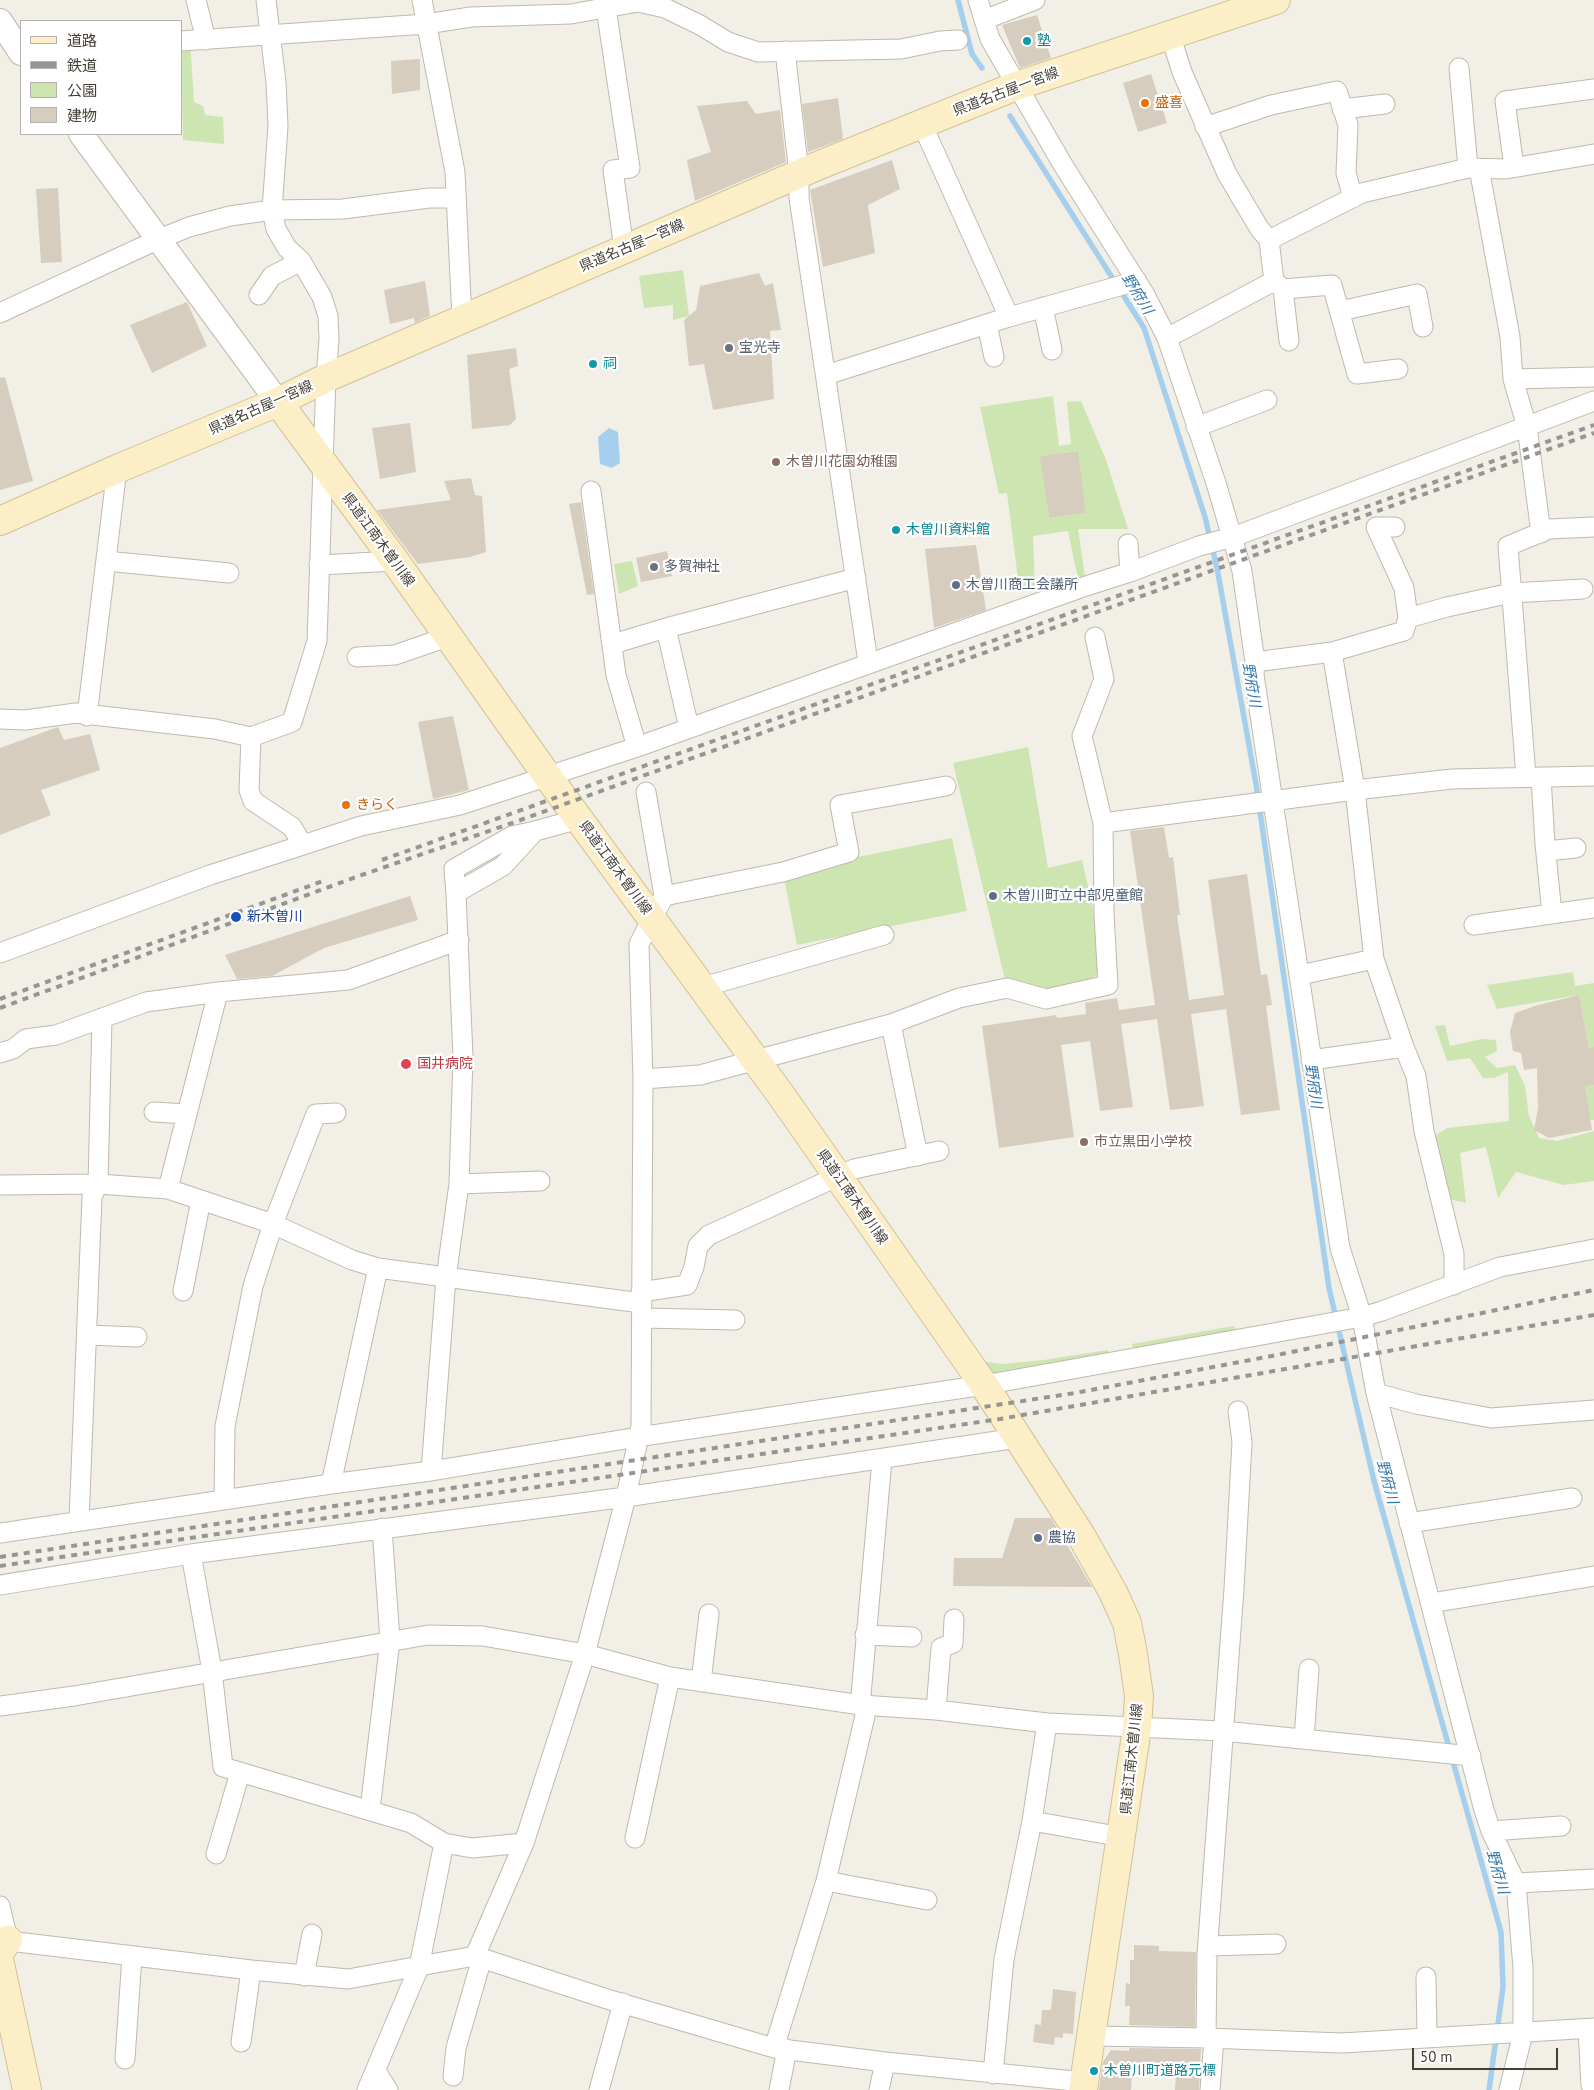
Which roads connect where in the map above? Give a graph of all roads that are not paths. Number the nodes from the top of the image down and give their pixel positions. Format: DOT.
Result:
graph roads {
  1 [pos="196,0"];
  2 [pos="266,0"];
  3 [pos="422,0"];
  4 [pos="978,0"];
  5 [pos="1035,0"];
  6 [pos="1276,0"];
  7 [pos="638,1"];
  8 [pos="606,8"];
  9 [pos="1223,8"];
  10 [pos="984,20"];
  11 [pos="426,24"];
  12 [pos="1170,34"];
  13 [pos="270,35"];
  14 [pos="206,40"];
  15 [pos="958,40"];
  16 [pos="182,41"];
  17 [pos="786,51"];
  18 [pos="1459,68"];
  19 [pos="1016,86"];
  20 [pos="1594,89"];
  21 [pos="1385,104"];
  22 [pos="1342,109"];
  23 [pos="922,124"];
  24 [pos="1205,126"];
  25 [pos="82,135"];
  26 [pos="1594,154"];
  27 [pos="1474,168"];
  28 [pos="1514,168"];
  29 [pos="799,173"];
  30 [pos="456,198"];
  31 [pos="1353,198"];
  32 [pos="272,210"];
  33 [pos="159,239"];
  34 [pos="1269,240"];
  35 [pos="624,250"];
  36 [pos="301,261"];
  37 [pos="1133,282"];
  38 [pos="1279,285"];
  39 [pos="259,294"];
  40 [pos="1042,307"];
  41 [pos="1340,311"];
  42 [pos="0,313"];
  43 [pos="1009,317"];
  44 [pos="462,320"];
  45 [pos="987,324"];
  46 [pos="1423,327"];
  47 [pos="1167,338"];
  48 [pos="1289,341"];
  49 [pos="1052,350"];
  50 [pos="994,357"];
  51 [pos="1398,370"];
  52 [pos="826,375"];
  53 [pos="1594,377"];
  54 [pos="326,378"];
  55 [pos="1513,379"];
  56 [pos="1267,400"];
  57 [pos="1594,401"];
  58 [pos="278,402"];
  59 [pos="1196,427"];
  60 [pos="1527,427"];
  61 [pos="323,462"];
  62 [pos="117,469"];
  63 [pos="591,491"];
  64 [pos="0,521"];
  65 [pos="1395,527"];
  66 [pos="1594,527"];
  67 [pos="1541,532"];
  68 [pos="1230,538"];
  69 [pos="1128,544"];
  70 [pos="106,561"];
  71 [pos="394,561"];
  72 [pos="320,566"];
  73 [pos="1130,572"];
  74 [pos="229,573"];
  75 [pos="856,578"];
  76 [pos="1583,589"];
  77 [pos="1511,593"];
  78 [pos="1408,618"];
  79 [pos="666,628"];
  80 [pos="447,637"];
  81 [pos="1095,637"];
  82 [pos="613,644"];
  83 [pos="1332,652"];
  84 [pos="357,657"];
  85 [pos="868,662"];
  86 [pos="1255,662"];
  87 [pos="87,716"];
  88 [pos="0,719"];
  89 [pos="689,728"];
  90 [pos="251,737"];
  91 [pos="637,747"];
  92 [pos="1594,776"];
  93 [pos="548,777"];
  94 [pos="1534,777"];
  95 [pos="946,786"];
  96 [pos="1355,790"];
  97 [pos="646,792"];
  98 [pos="1270,802"];
  99 [pos="579,819"];
  100 [pos="1103,823"];
  101 [pos="535,831"];
  102 [pos="303,845"];
  103 [pos="498,845"];
  104 [pos="1576,848"];
  105 [pos="1546,852"];
  106 [pos="510,860"];
  107 [pos="456,893"];
  108 [pos="658,908"];
  109 [pos="1594,908"];
  110 [pos="1552,914"];
  111 [pos="1474,925"];
  112 [pos="884,935"];
  113 [pos="459,940"];
  114 [pos="0,952"];
  115 [pos="1374,959"];
  116 [pos="1300,976"];
  117 [pos="702,987"];
  118 [pos="218,992"];
  119 [pos="102,1018"];
  120 [pos="891,1024"];
  121 [pos="1404,1047"];
  122 [pos="0,1053"];
  123 [pos="755,1060"];
  124 [pos="1311,1060"];
  125 [pos="643,1079"];
  126 [pos="154,1112"];
  127 [pos="336,1113"];
  128 [pos="187,1114"];
  129 [pos="939,1152"];
  130 [pos="918,1156"];
  131 [pos="837,1176"];
  132 [pos="540,1181"];
  133 [pos="98,1184"];
  134 [pos="459,1184"];
  135 [pos="0,1185"];
  136 [pos="168,1189"];
  137 [pos="201,1200"];
  138 [pos="273,1224"];
  139 [pos="1594,1249"];
  140 [pos="378,1268"];
  141 [pos="446,1278"];
  142 [pos="1454,1285"];
  143 [pos="183,1290"];
  144 [pos="641,1305"];
  145 [pos="1356,1318"];
  146 [pos="735,1320"];
  147 [pos="86,1335"];
  148 [pos="137,1337"];
  149 [pos="984,1385"];
  150 [pos="1376,1392"];
  151 [pos="1594,1410"];
  152 [pos="1238,1411"];
  153 [pos="638,1437"];
  154 [pos="1017,1438"];
  155 [pos="882,1460"];
  156 [pos="431,1471"];
  157 [pos="331,1484"];
  158 [pos="626,1497"];
  159 [pos="1572,1498"];
  160 [pos="224,1500"];
  161 [pos="79,1521"];
  162 [pos="1409,1523"];
  163 [pos="382,1528"];
  164 [pos="0,1533"];
  165 [pos="191,1554"];
  166 [pos="1594,1576"];
  167 [pos="0,1585"];
  168 [pos="1431,1603"];
  169 [pos="709,1614"];
  170 [pos="954,1619"];
  171 [pos="865,1634"];
  172 [pos="912,1637"];
  173 [pos="390,1640"];
  174 [pos="585,1654"];
  175 [pos="1309,1669"];
  176 [pos="212,1671"];
  177 [pos="670,1677"];
  178 [pos="701,1682"];
  179 [pos="861,1705"];
  180 [pos="0,1706"];
  181 [pos="936,1710"];
  182 [pos="1047,1723"];
  183 [pos="1137,1728"];
  184 [pos="1223,1731"];
  185 [pos="1304,1739"];
  186 [pos="1468,1755"];
  187 [pos="240,1773"];
  188 [pos="370,1810"];
  189 [pos="1032,1821"];
  190 [pos="1561,1826"];
  191 [pos="1491,1832"];
  192 [pos="1122,1837"];
  193 [pos="635,1838"];
  194 [pos="444,1843"];
  195 [pos="524,1843"];
  196 [pos="216,1854"];
  197 [pos="1594,1879"];
  198 [pos="826,1881"];
  199 [pos="1516,1883"];
  200 [pos="927,1900"];
  201 [pos="0,1906"];
  202 [pos="312,1934"];
  203 [pos="1276,1944"];
  204 [pos="1208,1946"];
  205 [pos="2,1949"];
  206 [pos="132,1956"];
  207 [pos="479,1957"];
  208 [pos="419,1967"];
  209 [pos="251,1970"];
  210 [pos="304,1976"];
  211 [pos="1426,1977"];
  212 [pos="623,2003"];
  213 [pos="1591,2029"];
  214 [pos="1518,2033"];
  215 [pos="1092,2036"];
  216 [pos="1210,2038"];
  217 [pos="1427,2038"];
  218 [pos="241,2042"];
  219 [pos="780,2048"];
  220 [pos="125,2058"];
  221 [pos="885,2062"];
  222 [pos="376,2071"];
  223 [pos="993,2074"];
  224 [pos="453,2076"];
  225 [pos="1592,2085"];
  226 [pos="1084,2086"];
  227 [pos="27,2090"];
  228 [pos="367,2090"];
  229 [pos="388,2090"];
  230 [pos="599,2090"];
  231 [pos="779,2090"];
  232 [pos="879,2090"];
  233 [pos="1210,2090"];
  234 [pos="1509,2090"];
  1 -- 14 [label="street"];
  2 -- 13 [label="street"];
  3 -- 11 [label="street"];
  4 -- 10 [label="street"];
  5 -- 10 [label="street"];
  6 -- 9 [label="main road, 県道名古屋一宮線"];
  7 -- 8 [label="street"];
  7 -- 17 [label="street"];
  8 -- 11 [label="street"];
  8 -- 35 [label="street"];
  9 -- 12 [label="main road, 県道名古屋一宮線"];
  10 -- 19 [label="street"];
  11 -- 13 [label="street"];
  11 -- 30 [label="street"];
  12 -- 19 [label="main road, 県道名古屋一宮線"];
  12 -- 24 [label="street"];
  13 -- 14 [label="street"];
  13 -- 32 [label="street"];
  14 -- 16 [label="street"];
  15 -- 17 [label="street"];
  17 -- 29 [label="street"];
  18 -- 27 [label="street"];
  19 -- 23 [label="main road, 県道名古屋一宮線"];
  19 -- 37 [label="street"];
  20 -- 28 [label="street"];
  21 -- 22 [label="street"];
  22 -- 24 [label="street"];
  22 -- 31 [label="street"];
  23 -- 29 [label="main road, 県道名古屋一宮線"];
  23 -- 43 [label="street"];
  24 -- 34 [label="street"];
  25 -- 33 [label="street"];
  26 -- 28 [label="street"];
  27 -- 28 [label="street"];
  27 -- 31 [label="street"];
  27 -- 55 [label="street"];
  29 -- 35 [label="main road, 県道名古屋一宮線"];
  29 -- 52 [label="street"];
  30 -- 32 [label="street"];
  30 -- 44 [label="street"];
  31 -- 34 [label="street"];
  32 -- 33 [label="street"];
  32 -- 36 [label="street"];
  33 -- 42 [label="street"];
  33 -- 58 [label="street"];
  34 -- 38 [label="street"];
  35 -- 44 [label="main road, 県道名古屋一宮線"];
  36 -- 39 [label="street"];
  36 -- 54 [label="street"];
  37 -- 40 [label="street"];
  37 -- 47 [label="street"];
  38 -- 41 [label="street"];
  38 -- 47 [label="street"];
  38 -- 48 [label="street"];
  40 -- 43 [label="street"];
  40 -- 49 [label="street"];
  41 -- 46 [label="street"];
  41 -- 51 [label="street"];
  43 -- 45 [label="street"];
  44 -- 54 [label="main road, 県道名古屋一宮線"];
  45 -- 50 [label="street"];
  45 -- 52 [label="street"];
  47 -- 59 [label="street"];
  52 -- 75 [label="street"];
  53 -- 55 [label="street"];
  54 -- 58 [label="main road, 県道名古屋一宮線"];
  54 -- 61 [label="street"];
  55 -- 60 [label="street"];
  56 -- 59 [label="street"];
  57 -- 60 [label="street"];
  58 -- 61 [label="main road, 県道江南木曽川線"];
  58 -- 62 [label="main road, 県道名古屋一宮線"];
  59 -- 68 [label="street"];
  60 -- 67 [label="street"];
  60 -- 68 [label="street"];
  61 -- 71 [label="main road, 県道江南木曽川線"];
  61 -- 72 [label="street"];
  62 -- 64 [label="main road, 県道名古屋一宮線"];
  62 -- 70 [label="street"];
  63 -- 82 [label="street"];
  65 -- 78 [label="street"];
  66 -- 67 [label="street"];
  67 -- 77 [label="street"];
  68 -- 73 [label="street"];
  68 -- 86 [label="street"];
  69 -- 73 [label="street"];
  70 -- 74 [label="street"];
  70 -- 87 [label="street"];
  71 -- 72 [label="street"];
  71 -- 80 [label="main road, 県道江南木曽川線"];
  72 -- 90 [label="street"];
  73 -- 85 [label="street"];
  75 -- 79 [label="street"];
  75 -- 85 [label="street"];
  76 -- 77 [label="street"];
  77 -- 78 [label="street"];
  77 -- 94 [label="street"];
  78 -- 83 [label="street"];
  79 -- 82 [label="street"];
  79 -- 89 [label="street"];
  80 -- 84 [label="street"];
  80 -- 93 [label="main road, 県道江南木曽川線"];
  81 -- 100 [label="street"];
  82 -- 91 [label="street"];
  83 -- 86 [label="street"];
  83 -- 96 [label="street"];
  85 -- 89 [label="street"];
  86 -- 98 [label="street"];
  87 -- 88 [label="street"];
  87 -- 90 [label="street"];
  89 -- 91 [label="street"];
  90 -- 102 [label="street"];
  91 -- 93 [label="street"];
  92 -- 94 [label="street"];
  93 -- 99 [label="main road, 県道江南木曽川線"];
  93 -- 102 [label="street"];
  94 -- 96 [label="street"];
  94 -- 105 [label="street"];
  95 -- 108 [label="street"];
  96 -- 98 [label="street"];
  96 -- 115 [label="street"];
  97 -- 108 [label="street"];
  98 -- 100 [label="street"];
  98 -- 116 [label="street"];
  99 -- 101 [label="street"];
  99 -- 108 [label="main road, 県道江南木曽川線"];
  100 -- 120 [label="street"];
  101 -- 103 [label="street"];
  101 -- 106 [label="street"];
  102 -- 114 [label="street"];
  103 -- 106 [label="street"];
  103 -- 107 [label="street"];
  104 -- 105 [label="street"];
  105 -- 110 [label="street"];
  106 -- 107 [label="street"];
  107 -- 113 [label="street"];
  108 -- 117 [label="main road, 県道江南木曽川線"];
  108 -- 125 [label="street"];
  109 -- 110 [label="street"];
  110 -- 111 [label="street"];
  112 -- 117 [label="street"];
  113 -- 118 [label="street"];
  113 -- 134 [label="street"];
  115 -- 116 [label="street"];
  115 -- 121 [label="street"];
  116 -- 124 [label="street"];
  117 -- 123 [label="main road, 県道江南木曽川線"];
  118 -- 119 [label="street"];
  118 -- 128 [label="street"];
  119 -- 122 [label="street"];
  119 -- 133 [label="street"];
  120 -- 123 [label="street"];
  120 -- 130 [label="street"];
  121 -- 124 [label="street"];
  121 -- 142 [label="street"];
  123 -- 125 [label="street"];
  123 -- 131 [label="main road, 県道江南木曽川線"];
  124 -- 145 [label="street"];
  125 -- 144 [label="street"];
  126 -- 128 [label="street"];
  127 -- 138 [label="street"];
  128 -- 136 [label="street"];
  129 -- 130 [label="street"];
  130 -- 131 [label="street"];
  131 -- 144 [label="street"];
  131 -- 149 [label="main road, 県道江南木曽川線"];
  132 -- 134 [label="street"];
  133 -- 135 [label="street"];
  133 -- 136 [label="street"];
  133 -- 147 [label="street"];
  134 -- 141 [label="street"];
  136 -- 137 [label="street"];
  137 -- 138 [label="street"];
  137 -- 143 [label="street"];
  138 -- 140 [label="street"];
  138 -- 160 [label="street"];
  139 -- 142 [label="street"];
  140 -- 141 [label="street"];
  140 -- 157 [label="street"];
  141 -- 144 [label="street"];
  141 -- 156 [label="street"];
  142 -- 145 [label="street"];
  144 -- 146 [label="street"];
  144 -- 153 [label="street"];
  145 -- 149 [label="street"];
  145 -- 150 [label="street"];
  147 -- 148 [label="street"];
  147 -- 161 [label="street"];
  149 -- 153 [label="street"];
  149 -- 154 [label="main road, 県道江南木曽川線"];
  150 -- 151 [label="street"];
  150 -- 162 [label="street"];
  152 -- 184 [label="street"];
  153 -- 156 [label="street"];
  153 -- 158 [label="street"];
  154 -- 155 [label="street"];
  154 -- 183 [label="main road, 県道江南木曽川線"];
  155 -- 158 [label="street"];
  155 -- 171 [label="street"];
  156 -- 157 [label="street"];
  157 -- 160 [label="street"];
  158 -- 163 [label="street"];
  158 -- 174 [label="street"];
  159 -- 162 [label="street"];
  160 -- 161 [label="street"];
  161 -- 164 [label="street"];
  162 -- 168 [label="street"];
  163 -- 165 [label="street"];
  163 -- 173 [label="street"];
  165 -- 167 [label="street"];
  165 -- 176 [label="street"];
  166 -- 168 [label="street"];
  168 -- 186 [label="street"];
  169 -- 178 [label="street"];
  170 -- 181 [label="street"];
  171 -- 172 [label="street"];
  171 -- 179 [label="street"];
  173 -- 174 [label="street"];
  173 -- 176 [label="street"];
  173 -- 188 [label="street"];
  174 -- 177 [label="street"];
  174 -- 195 [label="street"];
  175 -- 185 [label="street"];
  176 -- 180 [label="street"];
  176 -- 187 [label="street"];
  177 -- 178 [label="street"];
  177 -- 193 [label="street"];
  178 -- 179 [label="street"];
  179 -- 181 [label="street"];
  179 -- 198 [label="street"];
  181 -- 182 [label="street"];
  182 -- 183 [label="street"];
  182 -- 189 [label="street"];
  183 -- 184 [label="street"];
  183 -- 192 [label="main road, 県道江南木曽川線"];
  184 -- 185 [label="street"];
  184 -- 204 [label="street"];
  185 -- 186 [label="street"];
  186 -- 191 [label="street"];
  187 -- 188 [label="street"];
  187 -- 196 [label="street"];
  188 -- 194 [label="street"];
  189 -- 192 [label="street"];
  189 -- 223 [label="street"];
  190 -- 191 [label="street"];
  191 -- 199 [label="street"];
  192 -- 215 [label="main road, 県道江南木曽川線"];
  194 -- 195 [label="street"];
  194 -- 208 [label="street"];
  195 -- 207 [label="street"];
  197 -- 199 [label="street"];
  198 -- 200 [label="street"];
  198 -- 219 [label="street"];
  199 -- 214 [label="street"];
  201 -- 205 [label="street"];
  202 -- 210 [label="street"];
  203 -- 204 [label="street"];
  204 -- 216 [label="street"];
  205 -- 206 [label="street"];
  205 -- 227 [label="main road"];
  206 -- 209 [label="street"];
  206 -- 220 [label="street"];
  207 -- 208 [label="street"];
  207 -- 212 [label="street"];
  207 -- 224 [label="street"];
  208 -- 210 [label="street"];
  208 -- 222 [label="street"];
  209 -- 210 [label="street"];
  209 -- 218 [label="street"];
  211 -- 217 [label="street"];
  212 -- 219 [label="street"];
  212 -- 230 [label="street"];
  213 -- 214 [label="street"];
  213 -- 225 [label="street"];
  214 -- 217 [label="street"];
  214 -- 234 [label="street"];
  215 -- 216 [label="street"];
  215 -- 226 [label="main road, 県道江南木曽川線"];
  216 -- 217 [label="street"];
  216 -- 233 [label="street"];
  219 -- 221 [label="street"];
  219 -- 231 [label="street"];
  221 -- 223 [label="street"];
  221 -- 232 [label="street"];
  222 -- 228 [label="street"];
  222 -- 229 [label="street"];
  223 -- 226 [label="street"];
}
